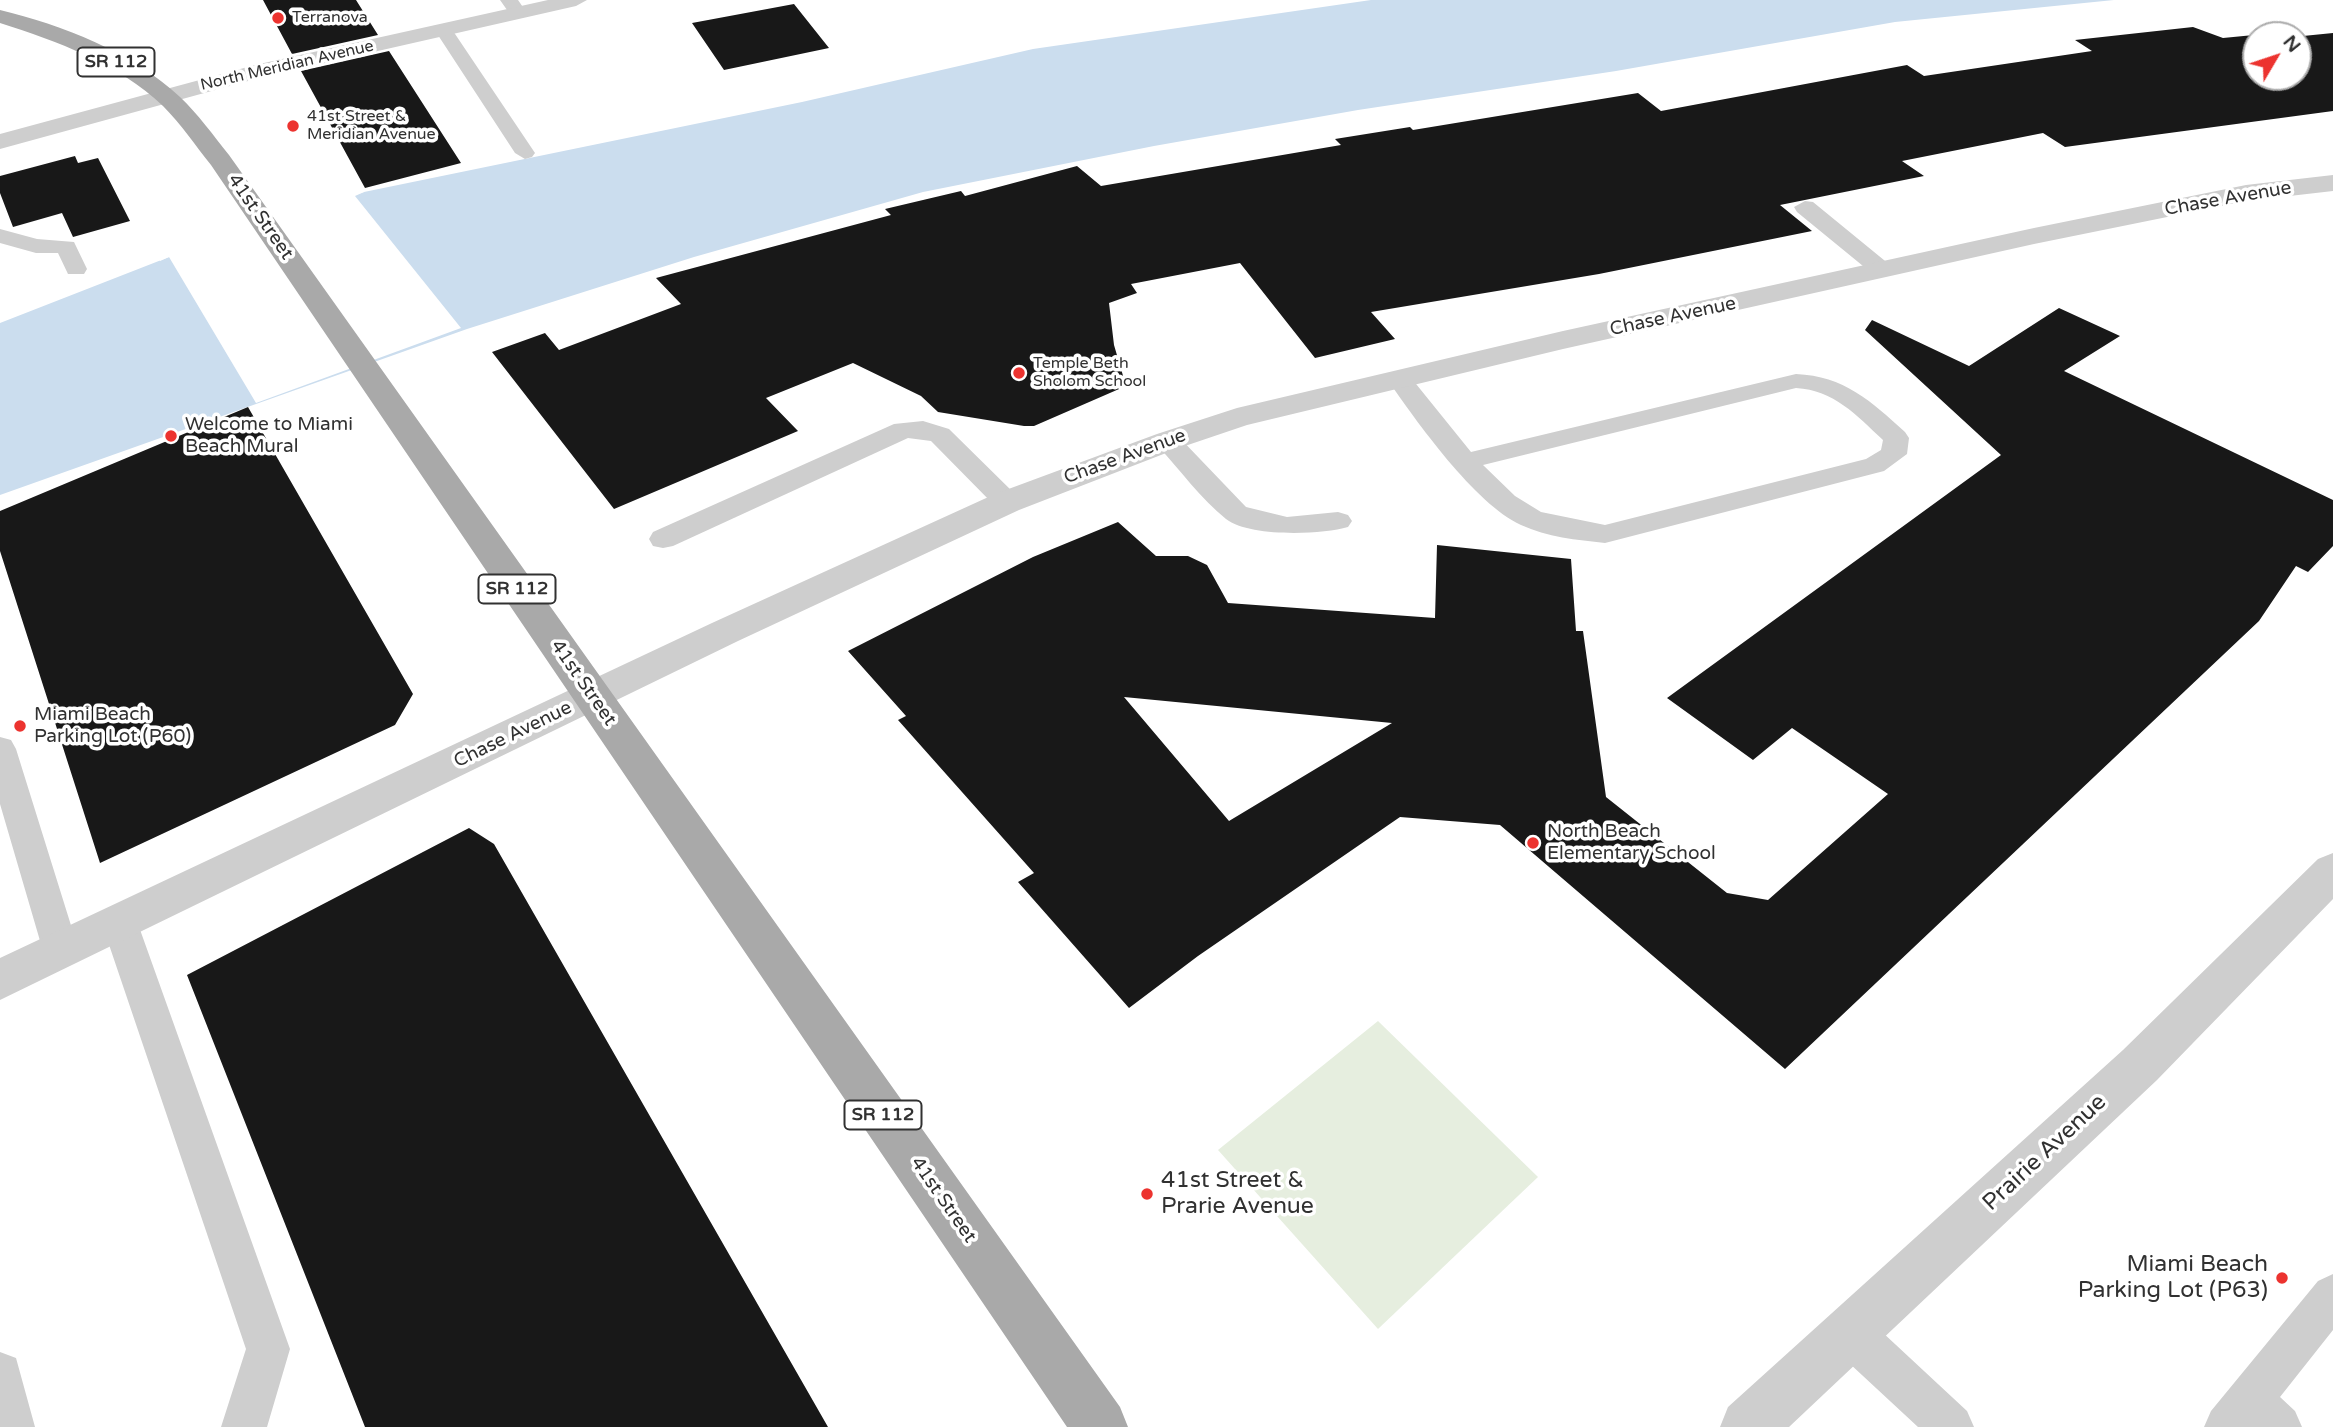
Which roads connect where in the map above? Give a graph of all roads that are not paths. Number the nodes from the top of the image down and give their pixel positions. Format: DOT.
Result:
graph roads {
  1 [pos="576,0"];
  2 [pos="513,6"];
  3 [pos="0,16"];
  4 [pos="443,29"];
  5 [pos="164,96"];
  6 [pos="0,142"];
  7 [pos="525,153"];
  8 [pos="2333,183"];
  9 [pos="1805,207"];
  10 [pos="0,236"];
  11 [pos="76,269"];
  12 [pos="1882,270"];
  13 [pos="1399,379"];
  14 [pos="1168,441"];
  15 [pos="1467,461"];
  16 [pos="1007,502"];
  17 [pos="1338,521"];
  18 [pos="663,539"];
  19 [pos="592,696"];
  20 [pos="3,766"];
  21 [pos="2333,871"];
  22 [pos="120,923"];
  23 [pos="61,951"];
  24 [pos="0,980"];
  25 [pos="2333,1296"];
  26 [pos="1851,1334"];
  27 [pos="0,1374"];
  28 [pos="2252,1418"];
  29 [pos="12,1427"];
  30 [pos="244,1427"];
  31 [pos="1100,1427"];
  32 [pos="1748,1427"];
  33 [pos="1951,1427"];
  1 -- 2 [label="street, North Meridian Avenue"];
  2 -- 4 [label="street, North Meridian Avenue"];
  3 -- 5 [label="main road, 41st Street / SR 112"];
  4 -- 5 [label="street, North Meridian Avenue"];
  4 -- 7 [label="lane"];
  5 -- 6 [label="street, North Meridian Avenue"];
  5 -- 19 [label="main road, 41st Street / SR 112"];
  8 -- 12 [label="street, Chase Avenue"];
  9 -- 12 [label="lane"];
  10 -- 11 [label="lane"];
  12 -- 13 [label="street, Chase Avenue"];
  13 -- 14 [label="street, Chase Avenue"];
  13 -- 15 [label="lane"];
  14 -- 16 [label="street, Chase Avenue"];
  14 -- 17 [label="lane"];
  15 -- 15 [label="lane"];
  16 -- 18 [label="lane"];
  16 -- 19 [label="street, Chase Avenue"];
  19 -- 22 [label="street, Chase Avenue"];
  19 -- 31 [label="main road, 41st Street / SR 112"];
  20 -- 23 [label="lane"];
  21 -- 26 [label="street, Prairie Avenue"];
  22 -- 23 [label="street, Chase Avenue"];
  22 -- 30 [label="lane"];
  23 -- 24 [label="street, Chase Avenue"];
  25 -- 28 [label="lane"];
  26 -- 32 [label="street, Prairie Avenue"];
  26 -- 33 [label="lane"];
  27 -- 29 [label="lane"];
}
